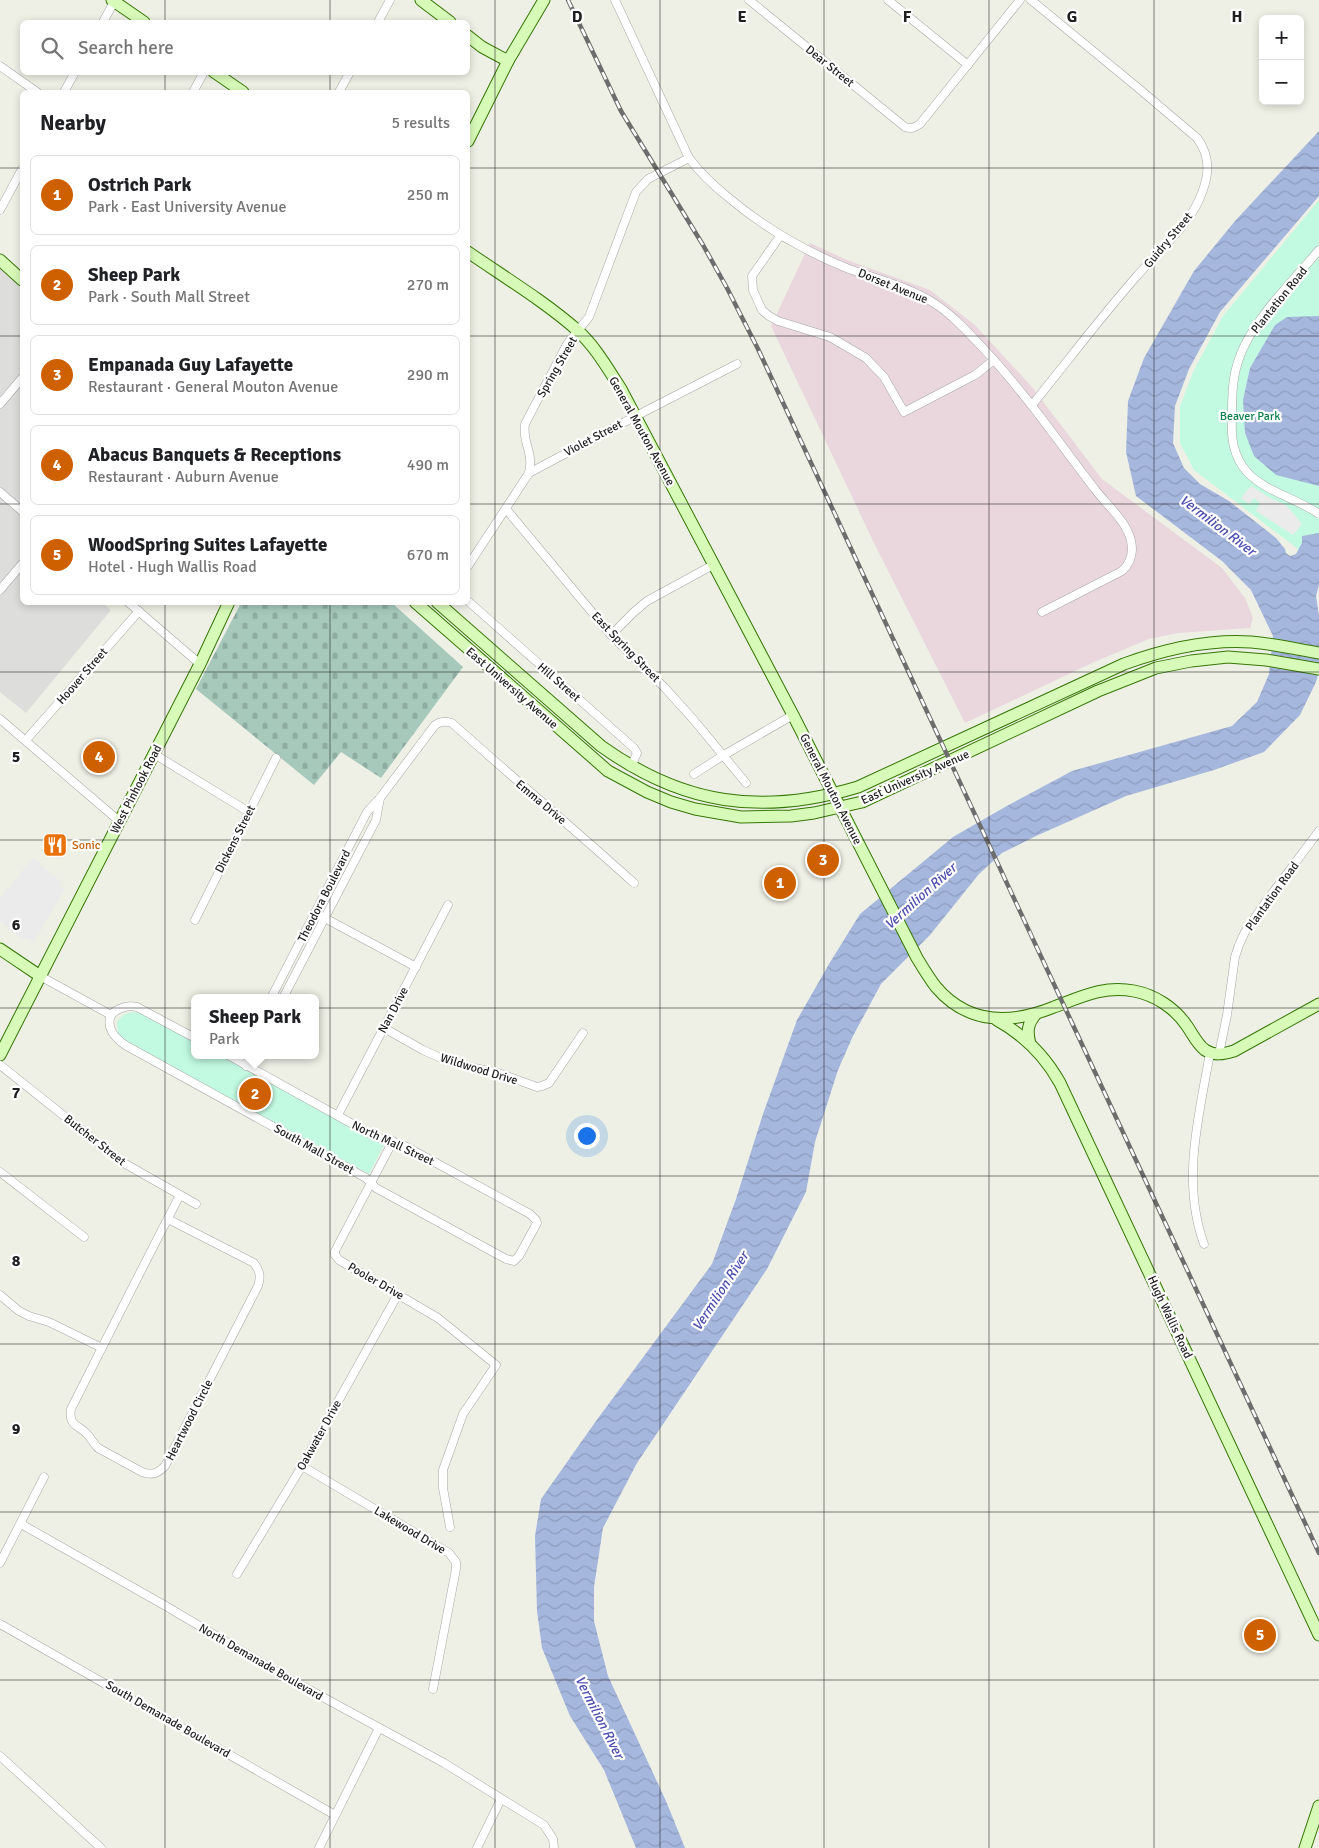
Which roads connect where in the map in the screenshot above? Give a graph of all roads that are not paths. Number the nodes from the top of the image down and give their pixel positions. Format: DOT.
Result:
graph roads {
  1 [pos="390,0"];
  2 [pos="421,0"];
  3 [pos="544,0"];
  4 [pos="615,0"];
  5 [pos="749,0"];
  6 [pos="888,0"];
  7 [pos="1020,0"];
  8 [pos="1031,0"];
  9 [pos="114,1"];
  10 [pos="104,20"];
  11 [pos="141,20"];
  12 [pos="379,20"];
  13 [pos="447,20"];
  14 [pos="470,38"];
  15 [pos="508,61"];
  16 [pos="968,65"];
  17 [pos="0,66"];
  18 [pos="73,75"];
  19 [pos="202,75"];
  20 [pos="218,75"];
  21 [pos="348,75"];
  22 [pos="34,90"];
  23 [pos="65,90"];
  24 [pos="194,90"];
  25 [pos="240,90"];
  26 [pos="340,90"];
  27 [pos="470,137"];
  28 [pos="689,158"];
  29 [pos="20,173"];
  30 [pos="0,210"];
  31 [pos="780,236"];
  32 [pos="1319,250"];
  33 [pos="470,253"];
  34 [pos="0,260"];
  35 [pos="20,278"];
  36 [pos="578,331"];
  37 [pos="994,360"];
  38 [pos="737,364"];
  39 [pos="20,380"];
  40 [pos="0,404"];
  41 [pos="1032,404"];
  42 [pos="636,416"];
  43 [pos="529,472"];
  44 [pos="0,492"];
  45 [pos="20,509"];
  46 [pos="506,509"];
  47 [pos="1319,514"];
  48 [pos="470,563"];
  49 [pos="713,564"];
  50 [pos="20,566"];
  51 [pos="0,590"];
  52 [pos="470,603"];
  53 [pos="132,605"];
  54 [pos="228,605"];
  55 [pos="417,605"];
  56 [pos="436,605"];
  57 [pos="440,605"];
  58 [pos="139,611"];
  59 [pos="1042,612"];
  60 [pos="428,615"];
  61 [pos="612,635"];
  62 [pos="1319,653"];
  63 [pos="200,664"];
  64 [pos="1319,669"];
  65 [pos="1088,680"];
  66 [pos="1075,686"];
  67 [pos="1094,693"];
  68 [pos="1081,699"];
  69 [pos="793,716"];
  70 [pos="0,719"];
  71 [pos="447,722"];
  72 [pos="26,740"];
  73 [pos="154,754"];
  74 [pos="724,755"];
  75 [pos="276,758"];
  76 [pos="631,766"];
  77 [pos="694,774"];
  78 [pos="624,780"];
  79 [pos="746,783"];
  80 [pos="834,794"];
  81 [pos="380,798"];
  82 [pos="840,807"];
  83 [pos="249,812"];
  84 [pos="119,821"];
  85 [pos="1319,832"];
  86 [pos="634,883"];
  87 [pos="448,905"];
  88 [pos="315,912"];
  89 [pos="325,918"];
  90 [pos="194,920"];
  91 [pos="0,949"];
  92 [pos="416,967"];
  93 [pos="40,976"];
  94 [pos="274,994"];
  95 [pos="285,994"];
  96 [pos="1319,1004"];
  97 [pos="111,1014"];
  98 [pos="1035,1015"];
  99 [pos="995,1019"];
  100 [pos="384,1028"];
  101 [pos="583,1033"];
  102 [pos="191,1036"];
  103 [pos="1030,1044"];
  104 [pos="1214,1053"];
  105 [pos="0,1055"];
  106 [pos="241,1059"];
  107 [pos="250,1059"];
  108 [pos="0,1065"];
  109 [pos="246,1066"];
  110 [pos="338,1115"];
  111 [pos="393,1141"];
  112 [pos="0,1172"];
  113 [pos="371,1184"];
  114 [pos="180,1195"];
  115 [pos="196,1204"];
  116 [pos="168,1219"];
  117 [pos="84,1237"];
  118 [pos="527,1242"];
  119 [pos="1204,1244"];
  120 [pos="398,1294"];
  121 [pos="0,1295"];
  122 [pos="102,1348"];
  123 [pos="302,1466"];
  124 [pos="44,1477"];
  125 [pos="21,1524"];
  126 [pos="450,1527"];
  127 [pos="0,1563"];
  128 [pos="237,1574"];
  129 [pos="0,1624"];
  130 [pos="1319,1634"];
  131 [pos="432,1689"];
  132 [pos="379,1728"];
  133 [pos="0,1756"];
  134 [pos="502,1799"];
  135 [pos="1319,1806"];
  136 [pos="335,1815"];
  137 [pos="101,1848"];
  138 [pos="318,1848"];
  139 [pos="476,1848"];
  140 [pos="554,1848"];
  141 [pos="1305,1848"];
  1 -- 12 [label="street"];
  2 -- 13 [label="main road"];
  3 -- 15 [label="main road"];
  4 -- 28 [label="street, Dorset Avenue"];
  5 -- 16 [label="street, Dear Street"];
  6 -- 16 [label="street"];
  7 -- 16 [label="street"];
  8 -- 41 [label="street, Guidry Street"];
  9 -- 10 [label="street"];
  9 -- 11 [label="main road"];
  14 -- 15 [label="main road"];
  15 -- 27 [label="main road"];
  17 -- 22 [label="street"];
  18 -- 23 [label="street"];
  19 -- 24 [label="street"];
  20 -- 25 [label="main road"];
  21 -- 26 [label="street"];
  28 -- 31 [label="street, Dorset Avenue"];
  28 -- 36 [label="street, Spring Street"];
  29 -- 30 [label="street"];
  31 -- 37 [label="street, Dorset Avenue"];
  31 -- 37 [label="street"];
  32 -- 47 [label="street, Plantation Road"];
  33 -- 36 [label="main road, General Mouton Avenue"];
  34 -- 35 [label="main road"];
  36 -- 42 [label="main road, General Mouton Avenue"];
  36 -- 43 [label="street, Spring Street"];
  37 -- 41 [label="street, Dorset Avenue"];
  38 -- 42 [label="street, Violet Street"];
  39 -- 40 [label="street"];
  41 -- 59 [label="street, Dorset Avenue"];
  42 -- 43 [label="street, Violet Street"];
  42 -- 49 [label="main road, General Mouton Avenue"];
  43 -- 46 [label="street"];
  44 -- 45 [label="street"];
  46 -- 48 [label="street"];
  46 -- 61 [label="street, East Spring Street"];
  49 -- 61 [label="street"];
  49 -- 69 [label="main road, General Mouton Avenue"];
  50 -- 51 [label="street"];
  52 -- 76 [label="street, Hill Street"];
  53 -- 58 [label="street"];
  54 -- 63 [label="main road, West Pinhook Road"];
  55 -- 60 [label="main road, East University Avenue"];
  56 -- 60 [label="main road"];
  57 -- 76 [label="main road, East University Avenue"];
  58 -- 63 [label="street"];
  58 -- 72 [label="street, Hoover Street"];
  60 -- 78 [label="main road, East University Avenue"];
  61 -- 74 [label="street, East Spring Street"];
  62 -- 65 [label="main road, East University Avenue"];
  63 -- 73 [label="main road, West Pinhook Road"];
  64 -- 67 [label="main road, East University Avenue"];
  65 -- 66 [label="main road, East University Avenue"];
  65 -- 67 [label="main road"];
  66 -- 68 [label="main road"];
  66 -- 80 [label="main road, East University Avenue"];
  67 -- 68 [label="main road, East University Avenue"];
  68 -- 82 [label="main road, East University Avenue"];
  69 -- 74 [label="street"];
  69 -- 80 [label="main road, General Mouton Avenue"];
  70 -- 72 [label="street"];
  71 -- 81 [label="street, Theodora Boulevard"];
  71 -- 86 [label="street, Emma Drive"];
  72 -- 84 [label="street"];
  73 -- 83 [label="street"];
  73 -- 84 [label="main road, West Pinhook Road"];
  74 -- 77 [label="street"];
  74 -- 79 [label="street, East Spring Street"];
  75 -- 83 [label="street, Dickens Street"];
  76 -- 78 [label="main road"];
  76 -- 80 [label="main road, East University Avenue"];
  78 -- 82 [label="main road, East University Avenue"];
  80 -- 82 [label="main road, General Mouton Avenue"];
  81 -- 88 [label="street, Theodora Boulevard"];
  81 -- 89 [label="street, Theodora Boulevard"];
  82 -- 99 [label="main road, General Mouton Avenue"];
  83 -- 90 [label="street, Dickens Street"];
  84 -- 93 [label="main road, West Pinhook Road"];
  85 -- 104 [label="street, Plantation Road"];
  87 -- 92 [label="street, Nan Drive"];
  88 -- 89 [label="street"];
  88 -- 94 [label="street, Theodora Boulevard"];
  89 -- 92 [label="street"];
  89 -- 95 [label="street, Theodora Boulevard"];
  91 -- 93 [label="main road"];
  92 -- 100 [label="street, Nan Drive"];
  93 -- 97 [label="street"];
  93 -- 105 [label="main road, West Pinhook Road"];
  96 -- 104 [label="main road"];
  97 -- 102 [label="street"];
  97 -- 113 [label="street, South Mall Street"];
  98 -- 99 [label="main road, General Mouton Avenue"];
  98 -- 103 [label="main road"];
  98 -- 104 [label="main road, General Mouton Avenue"];
  99 -- 103 [label="main road, Hugh Wallis Road"];
  100 -- 101 [label="street, Wildwood Drive"];
  100 -- 110 [label="street, Nan Drive"];
  103 -- 130 [label="main road, Hugh Wallis Road"];
  104 -- 119 [label="street, Plantation Road"];
  106 -- 109 [label="street, North Mall Street"];
  107 -- 109 [label="street"];
  108 -- 114 [label="street, Butcher Street"];
  109 -- 110 [label="street, North Mall Street"];
  110 -- 111 [label="street, North Mall Street"];
  111 -- 113 [label="street, Pooler Drive"];
  111 -- 118 [label="street, North Mall Street"];
  112 -- 117 [label="street"];
  113 -- 118 [label="street, South Mall Street"];
  113 -- 120 [label="street, Pooler Drive"];
  114 -- 115 [label="street, Butcher Street"];
  114 -- 116 [label="street, Heartwood Circle"];
  116 -- 122 [label="street, Heartwood Circle"];
  116 -- 122 [label="street, Heartwood Circle"];
  120 -- 123 [label="street, Oakwater Drive"];
  120 -- 126 [label="street, Pooler Drive"];
  121 -- 122 [label="street"];
  123 -- 128 [label="street, Oakwater Drive"];
  123 -- 131 [label="street, Lakewood Drive"];
  124 -- 125 [label="street"];
  125 -- 127 [label="street"];
  125 -- 132 [label="street, North Demanade Boulevard"];
  129 -- 136 [label="street, South Demanade Boulevard"];
  132 -- 134 [label="street, North Demanade Boulevard"];
  132 -- 136 [label="street"];
  133 -- 137 [label="street"];
  134 -- 139 [label="street"];
  134 -- 140 [label="street, North Demanade Boulevard"];
  135 -- 141 [label="main road"];
  136 -- 138 [label="street"];
}
